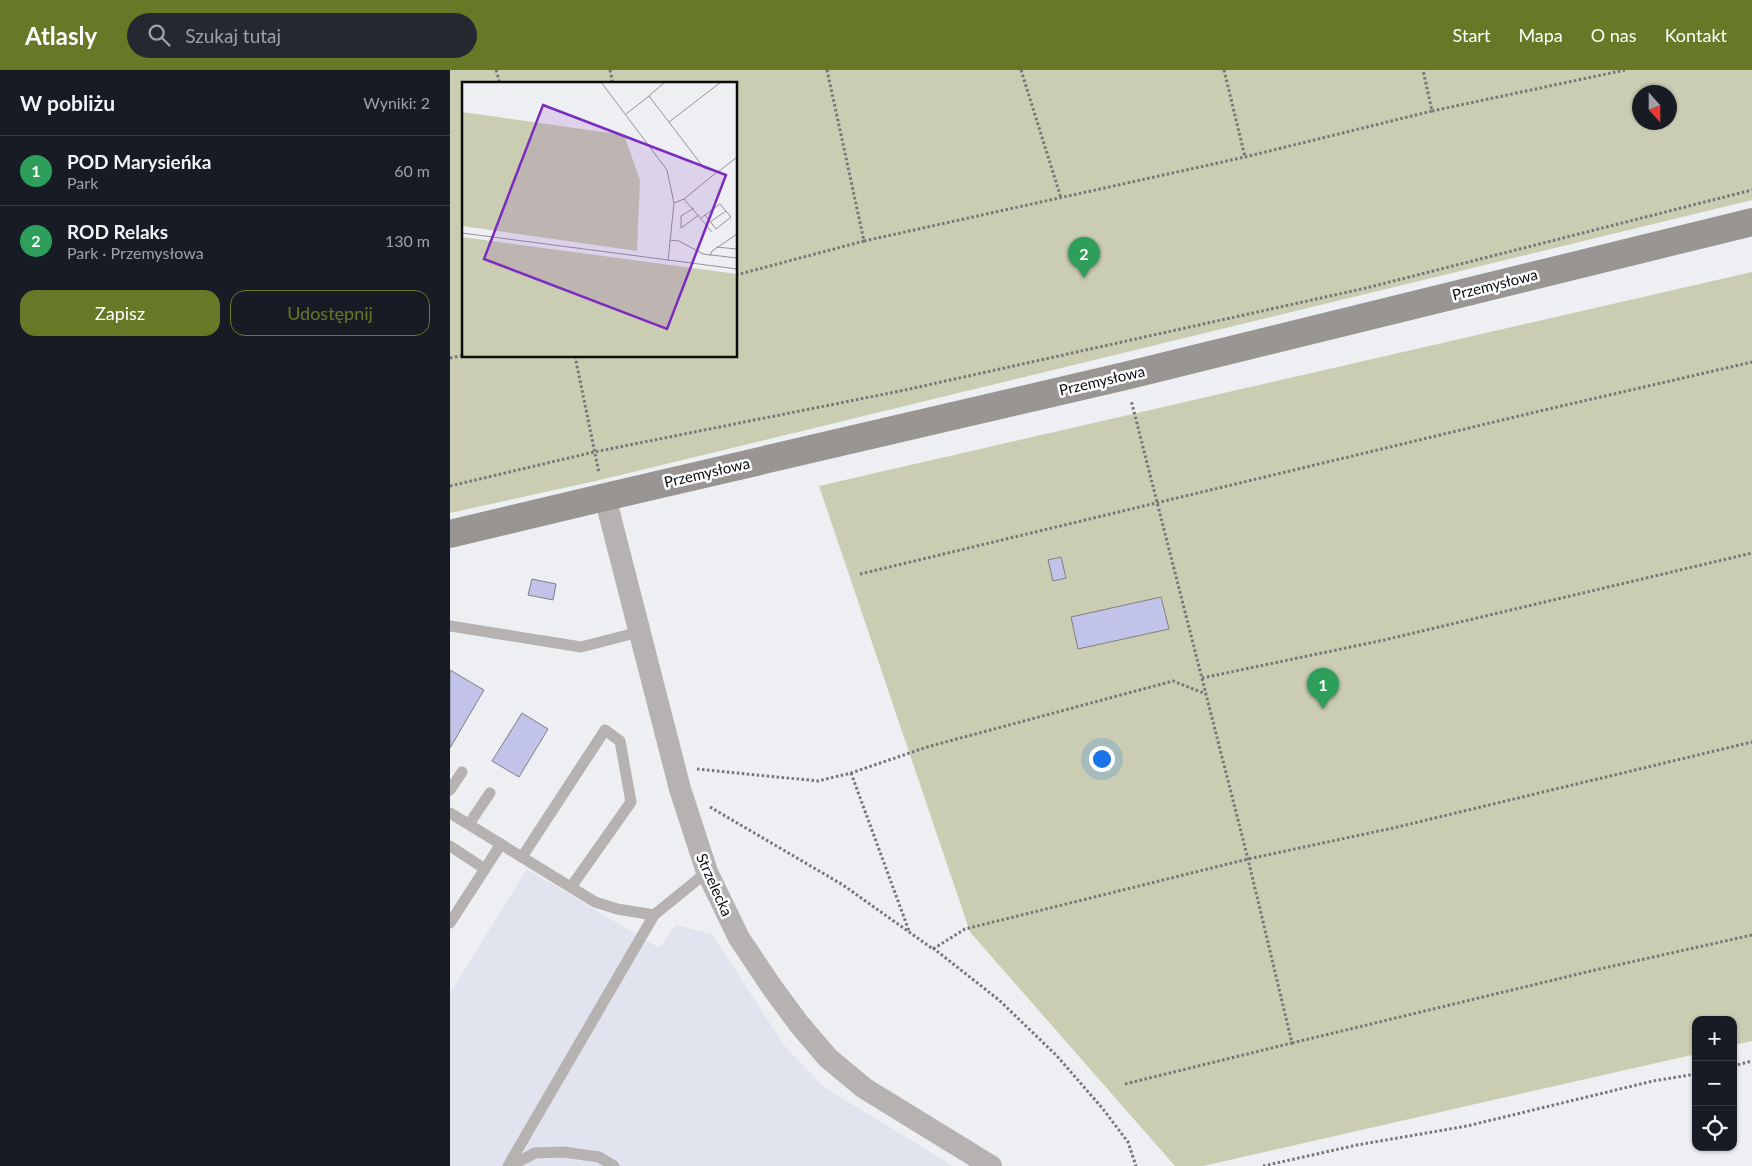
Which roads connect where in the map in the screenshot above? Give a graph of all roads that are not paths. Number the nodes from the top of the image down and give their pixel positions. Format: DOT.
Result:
graph roads {
  1 [pos="1752,222"];
  2 [pos="604,497"];
  3 [pos="450,534"];
  4 [pos="450,626"];
  5 [pos="639,632"];
  6 [pos="462,772"];
  7 [pos="450,790"];
  8 [pos="490,793"];
  9 [pos="450,813"];
  10 [pos="469,824"];
  11 [pos="501,844"];
  12 [pos="450,846"];
  13 [pos="522,857"];
  14 [pos="485,868"];
  15 [pos="707,872"];
  16 [pos="570,887"];
  17 [pos="654,915"];
  18 [pos="450,923"];
  19 [pos="509,1166"];
  20 [pos="614,1166"];
  21 [pos="991,1166"];
  1 -- 2 [label="street, Przemysłowa"];
  2 -- 3 [label="street, Przemysłowa"];
  2 -- 5 [label="street, Strzelecka"];
  4 -- 5 [label="lane"];
  5 -- 15 [label="street, Strzelecka"];
  6 -- 7 [label="lane"];
  8 -- 10 [label="lane"];
  9 -- 10 [label="lane"];
  10 -- 11 [label="lane"];
  11 -- 13 [label="lane"];
  11 -- 14 [label="lane"];
  12 -- 14 [label="lane"];
  13 -- 16 [label="lane"];
  13 -- 16 [label="lane"];
  14 -- 18 [label="lane"];
  15 -- 17 [label="lane"];
  15 -- 21 [label="street, Strzelecka"];
  16 -- 17 [label="lane"];
  17 -- 19 [label="lane"];
  19 -- 20 [label="lane"];
}
